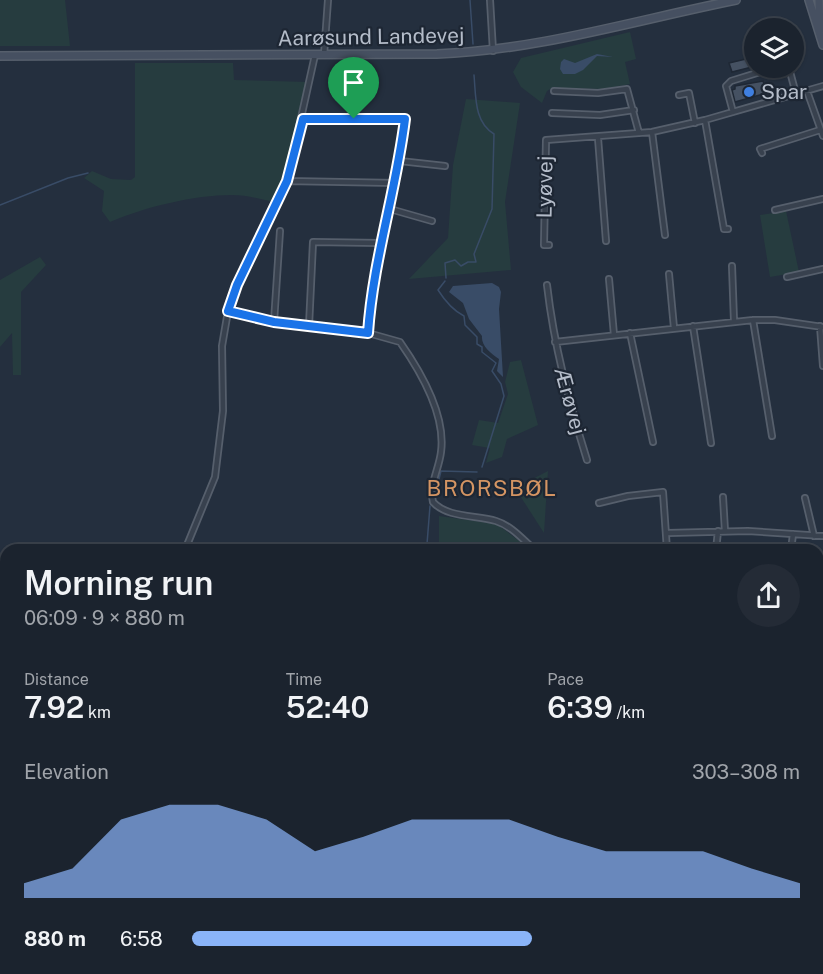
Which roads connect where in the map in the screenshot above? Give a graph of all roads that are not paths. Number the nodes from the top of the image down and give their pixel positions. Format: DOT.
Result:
graph roads {
  1 [pos="328,0"];
  2 [pos="490,0"];
  3 [pos="736,0"];
  4 [pos="809,0"];
  5 [pos="819,0"];
  6 [pos="700,4"];
  7 [pos="820,36"];
  8 [pos="823,45"];
  9 [pos="493,51"];
  10 [pos="315,55"];
  11 [pos="324,55"];
  12 [pos="0,56"];
  13 [pos="744,77"];
  14 [pos="792,78"];
  15 [pos="823,86"];
  16 [pos="554,91"];
  17 [pos="807,91"];
  18 [pos="796,94"];
  19 [pos="679,95"];
  20 [pos="634,110"];
  21 [pos="552,112"];
  22 [pos="733,112"];
  23 [pos="303,119"];
  24 [pos="705,120"];
  25 [pos="695,123"];
  26 [pos="820,130"];
  27 [pos="652,132"];
  28 [pos="639,133"];
  29 [pos="823,136"];
  30 [pos="598,138"];
  31 [pos="762,153"];
  32 [pos="400,161"];
  33 [pos="446,166"];
  34 [pos="287,181"];
  35 [pos="396,183"];
  36 [pos="823,199"];
  37 [pos="390,209"];
  38 [pos="775,210"];
  39 [pos="432,221"];
  40 [pos="728,229"];
  41 [pos="280,231"];
  42 [pos="666,235"];
  43 [pos="606,241"];
  44 [pos="380,243"];
  45 [pos="549,245"];
  46 [pos="732,266"];
  47 [pos="823,269"];
  48 [pos="669,273"];
  49 [pos="788,277"];
  50 [pos="609,279"];
  51 [pos="547,285"];
  52 [pos="228,311"];
  53 [pos="753,320"];
  54 [pos="734,321"];
  55 [pos="274,322"];
  56 [pos="309,326"];
  57 [pos="693,326"];
  58 [pos="821,326"];
  59 [pos="674,328"];
  60 [pos="368,333"];
  61 [pos="630,333"];
  62 [pos="614,335"];
  63 [pos="555,342"];
  64 [pos="823,366"];
  65 [pos="772,436"];
  66 [pos="653,442"];
  67 [pos="711,443"];
  68 [pos="587,460"];
  69 [pos="723,497"];
  70 [pos="805,498"];
  71 [pos="599,503"];
  72 [pos="718,531"];
  73 [pos="725,531"];
  74 [pos="668,533"];
  75 [pos="793,534"];
  76 [pos="814,536"];
  77 [pos="823,536"];
  78 [pos="187,544"];
  79 [pos="528,544"];
  80 [pos="667,544"];
  81 [pos="717,544"];
  82 [pos="792,544"];
  1 -- 11 [label="street"];
  2 -- 9 [label="street"];
  3 -- 6 [label="street, Aarøsund Landevej"];
  4 -- 7 [label="street"];
  5 -- 7 [label="street"];
  6 -- 9 [label="street, Aarøsund Landevej"];
  7 -- 8 [label="street"];
  9 -- 11 [label="street, Aarøsund Landevej"];
  10 -- 11 [label="street, Aarøsund Landevej"];
  10 -- 12 [label="street, Aarøsund Landevej"];
  10 -- 23 [label="street"];
  13 -- 22 [label="street"];
  14 -- 18 [label="street"];
  15 -- 17 [label="street, Lyøvej"];
  16 -- 20 [label="street"];
  17 -- 18 [label="street, Lyøvej"];
  17 -- 26 [label="street"];
  18 -- 22 [label="street, Lyøvej"];
  19 -- 25 [label="street"];
  20 -- 21 [label="street"];
  20 -- 28 [label="street"];
  22 -- 24 [label="street, Lyøvej"];
  23 -- 32 [label="street"];
  23 -- 34 [label="street"];
  24 -- 25 [label="street, Lyøvej"];
  24 -- 40 [label="street"];
  25 -- 27 [label="street, Lyøvej"];
  26 -- 29 [label="street"];
  26 -- 31 [label="street"];
  27 -- 28 [label="street, Lyøvej"];
  27 -- 42 [label="street"];
  28 -- 30 [label="street, Lyøvej"];
  30 -- 43 [label="street"];
  30 -- 45 [label="street, Lyøvej"];
  32 -- 33 [label="street"];
  32 -- 35 [label="street"];
  34 -- 35 [label="street"];
  34 -- 52 [label="street"];
  35 -- 37 [label="street"];
  36 -- 38 [label="street"];
  37 -- 39 [label="street"];
  37 -- 44 [label="street"];
  41 -- 55 [label="street"];
  44 -- 56 [label="street"];
  44 -- 60 [label="street"];
  46 -- 54 [label="street"];
  47 -- 49 [label="street"];
  48 -- 59 [label="street"];
  50 -- 62 [label="street"];
  51 -- 63 [label="street, Ærøvej"];
  52 -- 55 [label="street"];
  52 -- 78 [label="street"];
  53 -- 54 [label="street, Ærøvej"];
  53 -- 58 [label="street, Ærøvej"];
  53 -- 65 [label="street"];
  54 -- 57 [label="street, Ærøvej"];
  55 -- 56 [label="street"];
  56 -- 60 [label="street"];
  57 -- 59 [label="street, Ærøvej"];
  57 -- 67 [label="street"];
  58 -- 64 [label="street, Ærøvej"];
  59 -- 61 [label="street, Ærøvej"];
  60 -- 79 [label="street"];
  61 -- 62 [label="street, Ærøvej"];
  61 -- 66 [label="street"];
  62 -- 63 [label="street, Ærøvej"];
  63 -- 68 [label="street, Ærøvej"];
  69 -- 73 [label="street"];
  70 -- 76 [label="street"];
  71 -- 74 [label="street"];
  72 -- 73 [label="street"];
  72 -- 74 [label="street"];
  72 -- 81 [label="street"];
  73 -- 75 [label="street"];
  74 -- 80 [label="street"];
  75 -- 76 [label="street"];
  75 -- 82 [label="street"];
  76 -- 77 [label="street"];
}
